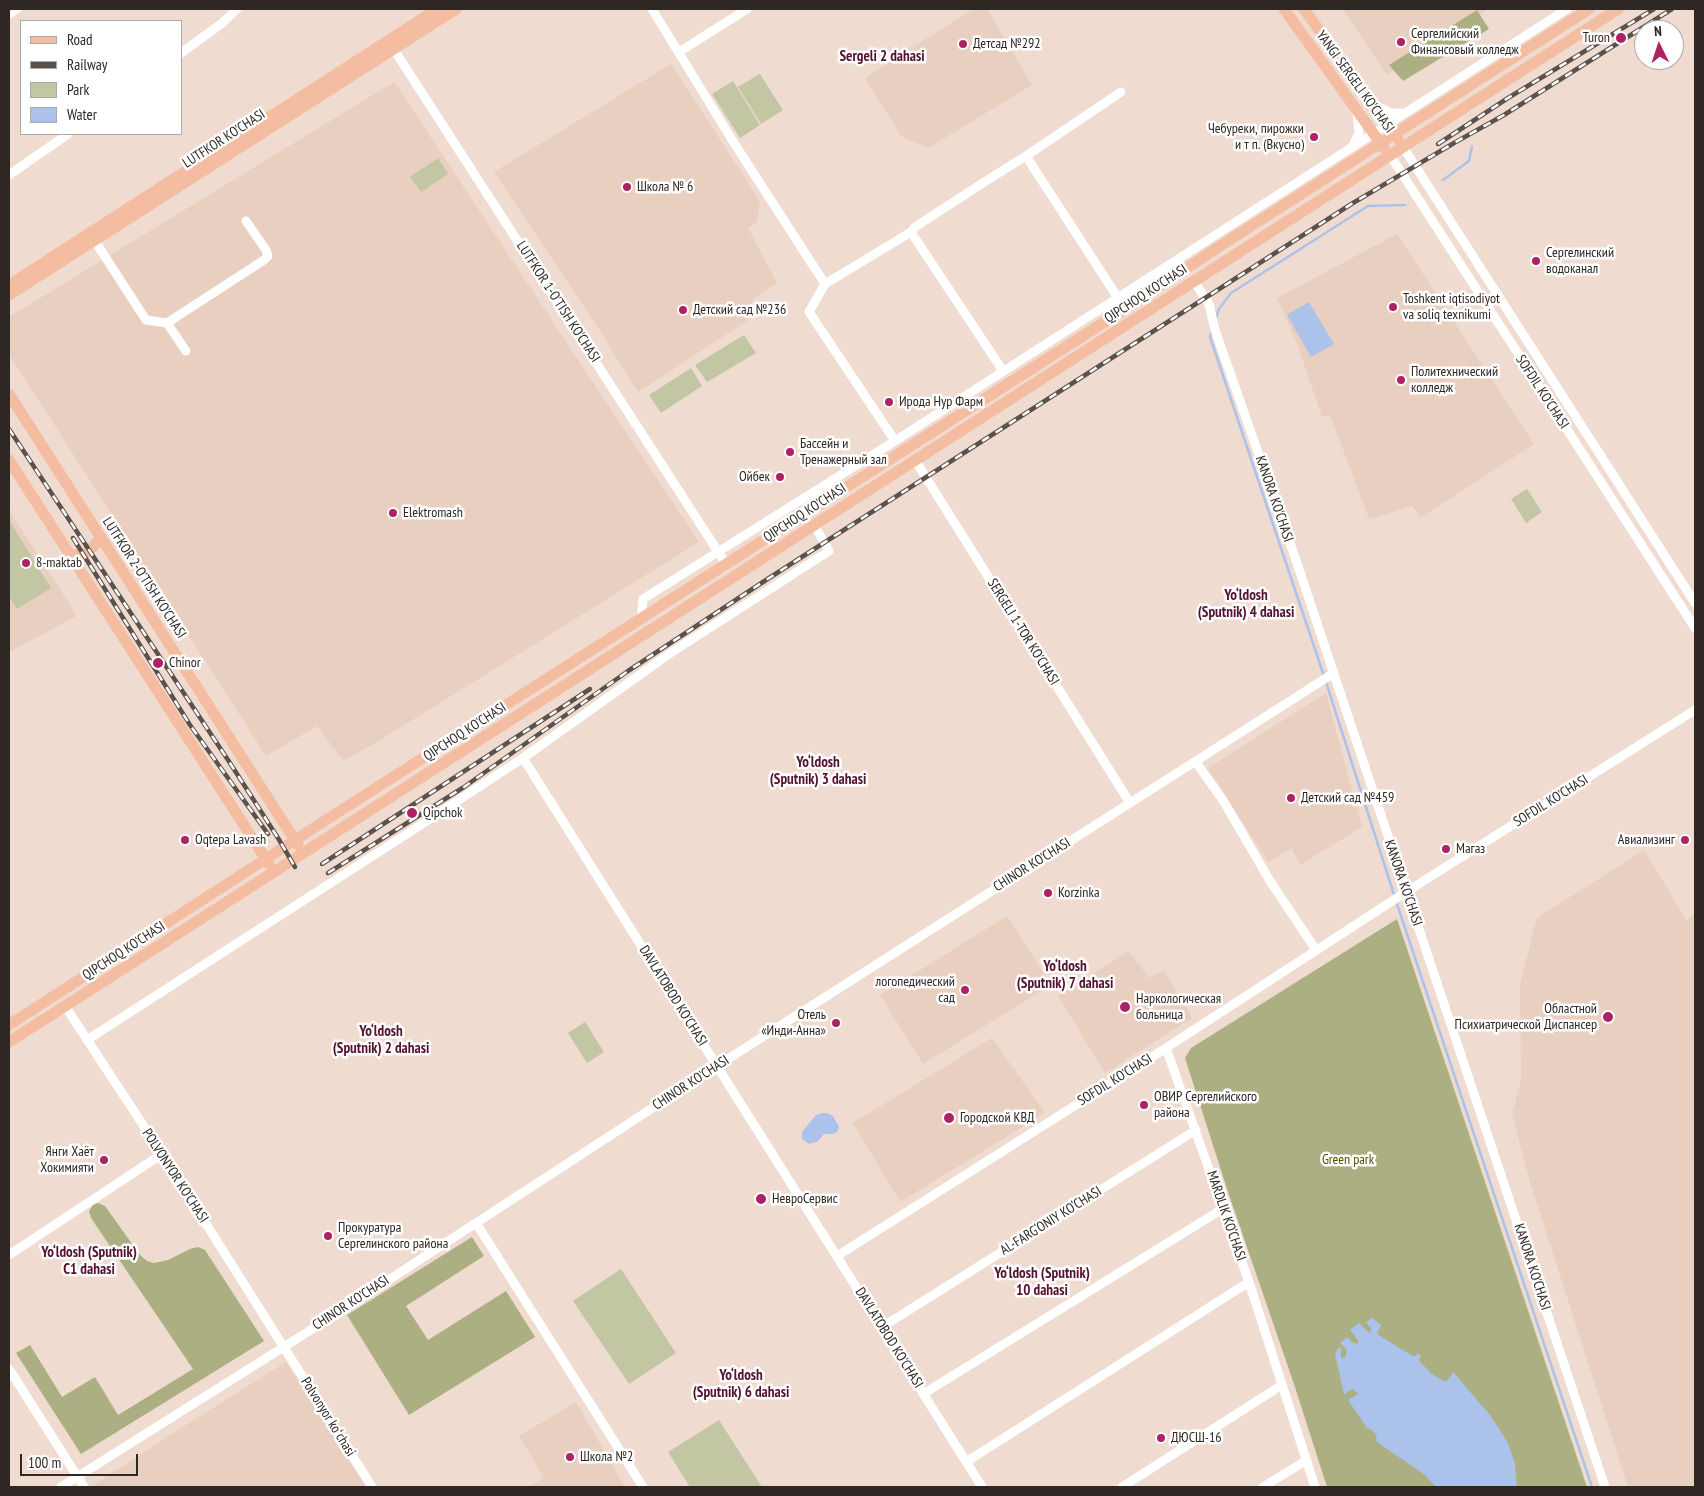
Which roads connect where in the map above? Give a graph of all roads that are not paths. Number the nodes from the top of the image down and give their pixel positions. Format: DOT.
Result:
graph roads {
  1 [pos="17,9"];
  2 [pos="237,9"];
  3 [pos="437,9"];
  4 [pos="456,9"];
  5 [pos="652,9"];
  6 [pos="747,9"];
  7 [pos="1284,9"];
  8 [pos="1304,9"];
  9 [pos="1567,9"];
  10 [pos="1589,9"];
  11 [pos="1618,9"];
  12 [pos="9,14"];
  13 [pos="1553,32"];
  14 [pos="391,45"];
  15 [pos="1562,45"];
  16 [pos="182,52"];
  17 [pos="679,52"];
  18 [pos="1121,92"];
  19 [pos="1371,101"];
  20 [pos="1357,110"];
  21 [pos="1405,113"];
  22 [pos="1391,129"];
  23 [pos="67,135"];
  24 [pos="1377,138"];
  25 [pos="1404,146"];
  26 [pos="1352,147"];
  27 [pos="1390,155"];
  28 [pos="1026,156"];
  29 [pos="9,175"];
  30 [pos="1424,179"];
  31 [pos="1411,188"];
  32 [pos="246,222"];
  33 [pos="911,232"];
  34 [pos="92,236"];
  35 [pos="1214,250"];
  36 [pos="1223,263"];
  37 [pos="1194,281"];
  38 [pos="825,284"];
  39 [pos="9,285"];
  40 [pos="9,295"];
  41 [pos="1118,298"];
  42 [pos="167,323"];
  43 [pos="186,351"];
  44 [pos="1003,371"];
  45 [pos="9,394"];
  46 [pos="1565,400"];
  47 [pos="1553,408"];
  48 [pos="895,441"];
  49 [pos="9,460"];
  50 [pos="915,460"];
  51 [pos="831,496"];
  52 [pos="839,509"];
  53 [pos="814,525"];
  54 [pos="101,538"];
  55 [pos="718,552"];
  56 [pos="71,556"];
  57 [pos="726,564"];
  58 [pos="1695,603"];
  59 [pos="641,619"];
  60 [pos="1695,628"];
  61 [pos="649,631"];
  62 [pos="1328,677"];
  63 [pos="1695,710"];
  64 [pos="430,754"];
  65 [pos="523,758"];
  66 [pos="1196,762"];
  67 [pos="438,767"];
  68 [pos="1130,804"];
  69 [pos="295,840"];
  70 [pos="304,853"];
  71 [pos="266,860"];
  72 [pos="274,872"];
  73 [pos="1406,892"];
  74 [pos="1316,950"];
  75 [pos="74,983"];
  76 [pos="82,996"];
  77 [pos="65,1006"];
  78 [pos="9,1025"];
  79 [pos="87,1040"];
  80 [pos="9,1042"];
  81 [pos="1166,1048"];
  82 [pos="717,1066"];
  83 [pos="1196,1130"];
  84 [pos="162,1154"];
  85 [pos="1224,1208"];
  86 [pos="476,1223"];
  87 [pos="9,1254"];
  88 [pos="836,1256"];
  89 [pos="1250,1282"];
  90 [pos="882,1327"];
  91 [pos="283,1347"];
  92 [pos="9,1369"];
  93 [pos="1282,1385"];
  94 [pos="923,1394"];
  95 [pos="1307,1460"];
  96 [pos="966,1462"];
  97 [pos="77,1477"];
  98 [pos="61,1487"];
  99 [pos="84,1487"];
  100 [pos="372,1487"];
  101 [pos="643,1487"];
  102 [pos="982,1487"];
  103 [pos="1122,1487"];
  104 [pos="1263,1487"];
  105 [pos="1315,1487"];
  106 [pos="1605,1487"];
  1 -- 12 [label="street"];
  2 -- 16 [label="street"];
  3 -- 14 [label="main road, LUTFKOR KO'CHASI"];
  4 -- 14 [label="main road, LUTFKOR KO'CHASI"];
  5 -- 17 [label="street"];
  6 -- 17 [label="street"];
  7 -- 20 [label="main road, YANGI SERGELI KO'CHASI"];
  8 -- 19 [label="main road, YANGI SERGELI KO'CHASI"];
  9 -- 21 [label="street, QIPCHOQ KO'CHASI"];
  10 -- 13 [label="main road, QIPCHOQ KO'CHASI"];
  11 -- 15 [label="main road, QIPCHOQ KO'CHASI"];
  13 -- 15 [label="main road"];
  13 -- 22 [label="main road, QIPCHOQ KO'CHASI"];
  14 -- 34 [label="main road, LUTFKOR KO'CHASI"];
  14 -- 55 [label="street, LUTFKOR 1-O'TISH KO'CHASI"];
  15 -- 25 [label="main road, QIPCHOQ KO'CHASI"];
  17 -- 38 [label="street"];
  18 -- 28 [label="street"];
  19 -- 21 [label="street"];
  19 -- 22 [label="main road, YANGI SERGELI KO'CHASI"];
  20 -- 24 [label="main road, YANGI SERGELI KO'CHASI"];
  20 -- 26 [label="street"];
  21 -- 22 [label="street, QIPCHOQ KO'CHASI"];
  22 -- 24 [label="main road, QIPCHOQ KO'CHASI"];
  22 -- 25 [label="main road, YANGI SERGELI KO'CHASI"];
  22 -- 27 [label="main road, YANGI SERGELI KO'CHASI"];
  23 -- 29 [label="street"];
  24 -- 26 [label="street, QIPCHOQ KO'CHASI"];
  24 -- 27 [label="main road, YANGI SERGELI KO'CHASI"];
  24 -- 35 [label="main road, QIPCHOQ KO'CHASI"];
  25 -- 27 [label="main road, QIPCHOQ KO'CHASI"];
  25 -- 30 [label="street, SOFDIL KO'CHASI"];
  26 -- 41 [label="street, QIPCHOQ KO'CHASI"];
  27 -- 31 [label="street, SOFDIL KO'CHASI"];
  27 -- 36 [label="main road, QIPCHOQ KO'CHASI"];
  28 -- 33 [label="street"];
  28 -- 41 [label="street"];
  30 -- 31 [label="street"];
  30 -- 46 [label="street, SOFDIL KO'CHASI"];
  31 -- 47 [label="street, SOFDIL KO'CHASI"];
  32 -- 42 [label="street"];
  33 -- 38 [label="street"];
  33 -- 44 [label="street"];
  34 -- 39 [label="main road, LUTFKOR KO'CHASI"];
  34 -- 40 [label="main road, LUTFKOR KO'CHASI"];
  34 -- 42 [label="street"];
  35 -- 36 [label="main road"];
  35 -- 51 [label="main road, QIPCHOQ KO'CHASI"];
  36 -- 37 [label="main road, QIPCHOQ KO'CHASI"];
  37 -- 50 [label="main road, QIPCHOQ KO'CHASI"];
  37 -- 62 [label="street, KANORA KO'CHASI"];
  38 -- 48 [label="street"];
  41 -- 44 [label="street, QIPCHOQ KO'CHASI"];
  42 -- 43 [label="street"];
  44 -- 48 [label="street, QIPCHOQ KO'CHASI"];
  45 -- 54 [label="main road, LUTFKOR 2-O'TISH KO'CHASI"];
  46 -- 47 [label="street"];
  46 -- 58 [label="street, SOFDIL KO'CHASI"];
  47 -- 60 [label="street, SOFDIL KO'CHASI"];
  48 -- 55 [label="street, QIPCHOQ KO'CHASI"];
  49 -- 56 [label="main road"];
  50 -- 52 [label="main road, QIPCHOQ KO'CHASI"];
  50 -- 68 [label="street, SERGELI 1-TOR KO'CHASI"];
  51 -- 52 [label="main road"];
  51 -- 57 [label="main road, QIPCHOQ KO'CHASI"];
  52 -- 53 [label="main road, QIPCHOQ KO'CHASI"];
  53 -- 61 [label="main road, QIPCHOQ KO'CHASI"];
  53 -- 65 [label="street"];
  54 -- 56 [label="main road"];
  54 -- 69 [label="main road, LUTFKOR 2-O'TISH KO'CHASI"];
  55 -- 57 [label="street, LUTFKOR 1-O'TISH KO'CHASI"];
  55 -- 59 [label="street, QIPCHOQ KO'CHASI"];
  56 -- 71 [label="main road"];
  57 -- 59 [label="main road, QIPCHOQ KO'CHASI"];
  59 -- 61 [label="main road"];
  59 -- 64 [label="main road, QIPCHOQ KO'CHASI"];
  61 -- 67 [label="main road, QIPCHOQ KO'CHASI"];
  62 -- 66 [label="street, CHINOR KO'CHASI"];
  62 -- 73 [label="street, KANORA KO'CHASI"];
  63 -- 73 [label="street, SOFDIL KO'CHASI"];
  64 -- 67 [label="main road"];
  64 -- 69 [label="main road, QIPCHOQ KO'CHASI"];
  65 -- 79 [label="street"];
  65 -- 82 [label="street, DAVLATOBOD KO'CHASI"];
  66 -- 68 [label="street, CHINOR KO'CHASI"];
  66 -- 74 [label="street"];
  67 -- 70 [label="main road, QIPCHOQ KO'CHASI"];
  68 -- 82 [label="street, CHINOR KO'CHASI"];
  69 -- 70 [label="main road, LUTFKOR 2-O'TISH KO'CHASI"];
  69 -- 71 [label="main road, QIPCHOQ KO'CHASI"];
  70 -- 72 [label="main road, QIPCHOQ KO'CHASI"];
  71 -- 72 [label="main road"];
  71 -- 75 [label="main road, QIPCHOQ KO'CHASI"];
  72 -- 76 [label="main road, QIPCHOQ KO'CHASI"];
  73 -- 74 [label="street, SOFDIL KO'CHASI"];
  73 -- 106 [label="street, KANORA KO'CHASI"];
  74 -- 81 [label="street, SOFDIL KO'CHASI"];
  75 -- 76 [label="main road"];
  75 -- 78 [label="main road, QIPCHOQ KO'CHASI"];
  76 -- 77 [label="main road, QIPCHOQ KO'CHASI"];
  77 -- 79 [label="street, POLVONYOR KO'CHASI"];
  77 -- 80 [label="main road, QIPCHOQ KO'CHASI"];
  79 -- 84 [label="street, POLVONYOR KO'CHASI"];
  81 -- 83 [label="street, MARDLIK KO‘CHASI"];
  81 -- 88 [label="street, SOFDIL KO'CHASI"];
  82 -- 86 [label="street, CHINOR KO'CHASI"];
  82 -- 88 [label="street, DAVLATOBOD KO'CHASI"];
  83 -- 85 [label="street, MARDLIK KO‘CHASI"];
  83 -- 90 [label="street, AL-FARG‘ONIY KO‘CHASI"];
  84 -- 87 [label="street"];
  84 -- 91 [label="street, POLVONYOR KO'CHASI"];
  85 -- 89 [label="street, MARDLIK KO‘CHASI"];
  85 -- 94 [label="street"];
  86 -- 91 [label="street, CHINOR KO'CHASI"];
  86 -- 101 [label="street"];
  88 -- 90 [label="street, DAVLATOBOD KO'CHASI"];
  89 -- 93 [label="street, MARDLIK KO‘CHASI"];
  89 -- 96 [label="street"];
  90 -- 94 [label="street, DAVLATOBOD KO'CHASI"];
  91 -- 97 [label="street, CHINOR KO'CHASI"];
  91 -- 100 [label="street, Polvonyor koʻchasi"];
  92 -- 97 [label="street"];
  93 -- 95 [label="street, MARDLIK KO‘CHASI"];
  93 -- 103 [label="street"];
  94 -- 96 [label="street, DAVLATOBOD KO'CHASI"];
  95 -- 104 [label="street"];
  95 -- 105 [label="street, MARDLIK KO‘CHASI"];
  96 -- 102 [label="street, DAVLATOBOD KO'CHASI"];
  97 -- 98 [label="street, CHINOR KO'CHASI"];
  97 -- 99 [label="street"];
}
